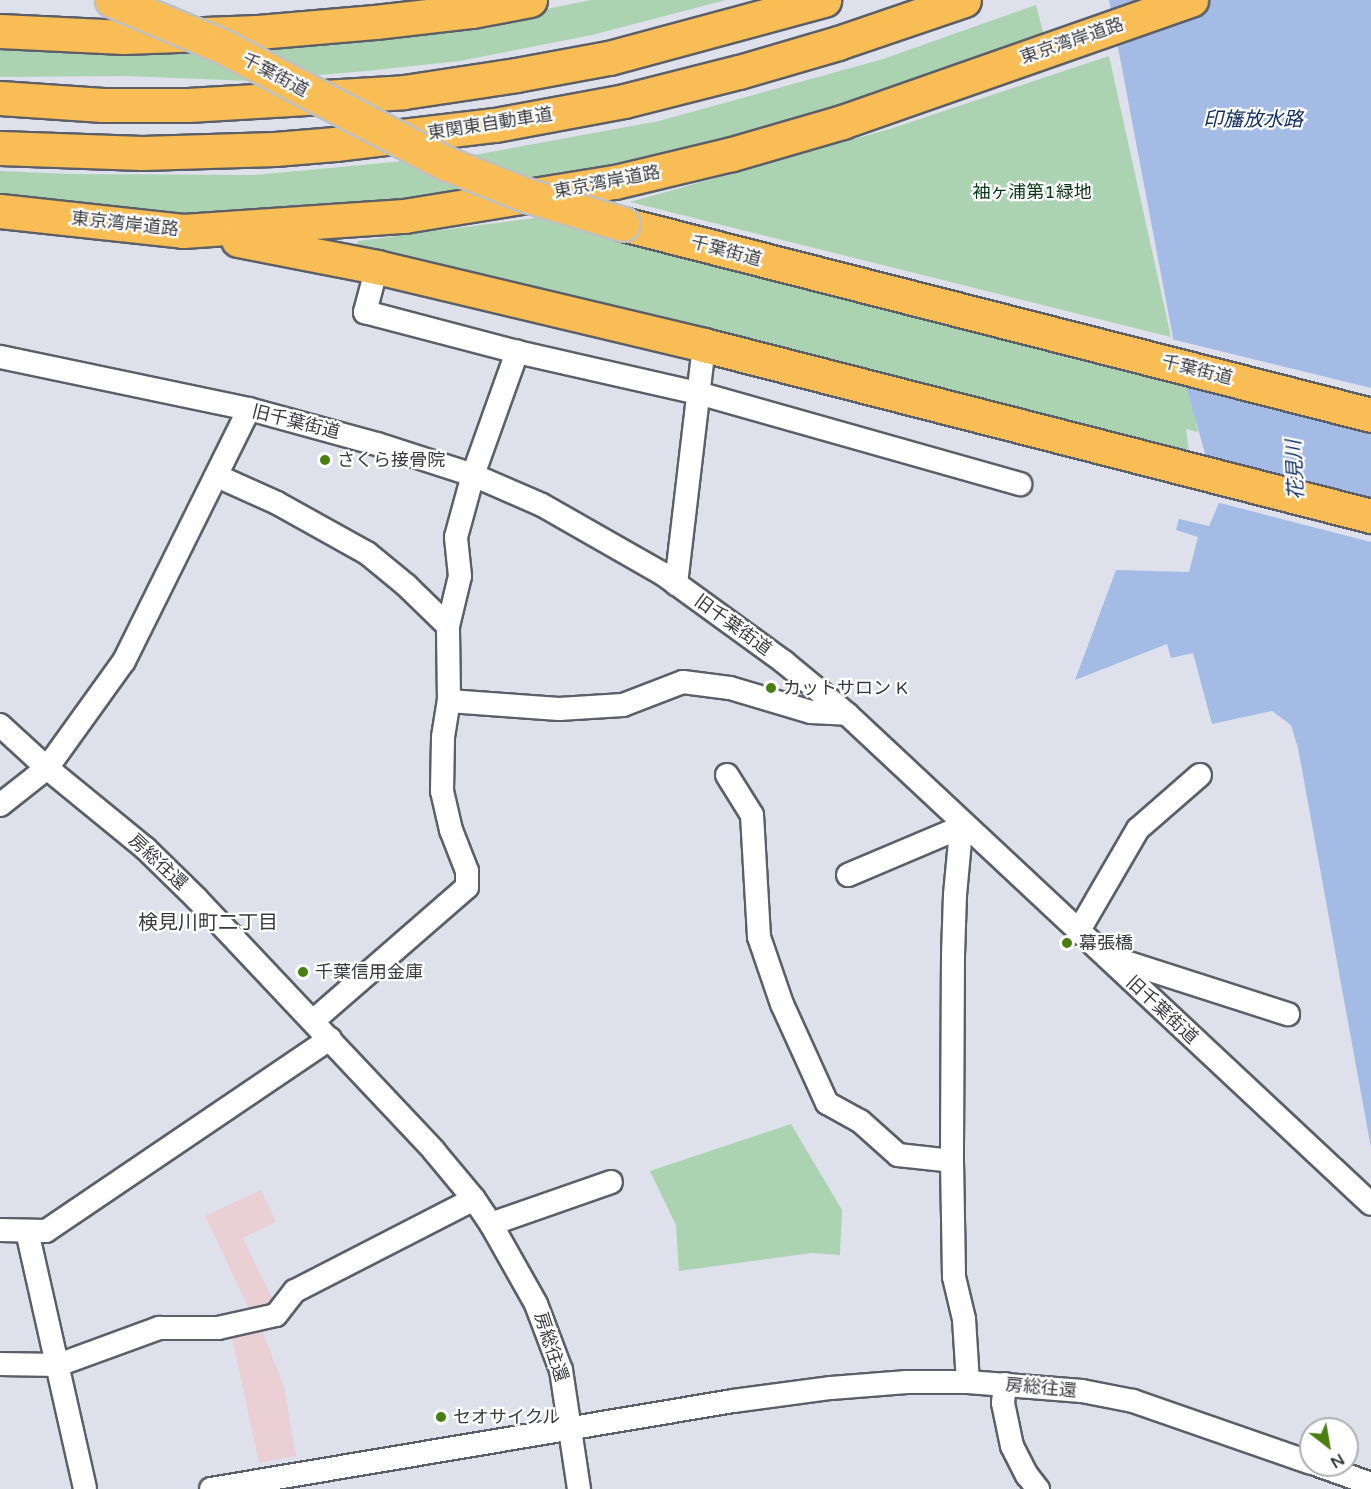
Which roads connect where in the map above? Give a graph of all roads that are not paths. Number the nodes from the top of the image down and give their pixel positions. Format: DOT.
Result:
graph roads {
  1 [pos="112,0"];
  2 [pos="530,0"];
  3 [pos="824,0"];
  4 [pos="964,0"];
  5 [pos="1191,0"];
  6 [pos="0,31"];
  7 [pos="0,98"];
  8 [pos="0,148"];
  9 [pos="0,210"];
  10 [pos="183,231"];
  11 [pos="377,267"];
  12 [pos="704,345"];
  13 [pos="517,351"];
  14 [pos="0,357"];
  15 [pos="698,393"];
  16 [pos="249,410"];
  17 [pos="1371,415"];
  18 [pos="217,476"];
  19 [pos="473,476"];
  20 [pos="1020,484"];
  21 [pos="1371,516"];
  22 [pos="676,584"];
  23 [pos="448,626"];
  24 [pos="449,701"];
  25 [pos="847,714"];
  26 [pos="0,725"];
  27 [pos="47,768"];
  28 [pos="727,775"];
  29 [pos="1200,775"];
  30 [pos="0,805"];
  31 [pos="964,826"];
  32 [pos="848,875"];
  33 [pos="1078,932"];
  34 [pos="1102,954"];
  35 [pos="1288,1014"];
  36 [pos="313,1021"];
  37 [pos="330,1039"];
  38 [pos="952,1161"];
  39 [pos="611,1182"];
  40 [pos="474,1199"];
  41 [pos="1371,1204"];
  42 [pos="491,1224"];
  43 [pos="0,1230"];
  44 [pos="27,1231"];
  45 [pos="0,1364"];
  46 [pos="58,1365"];
  47 [pos="968,1382"];
  48 [pos="1005,1384"];
  49 [pos="572,1429"];
  50 [pos="1299,1459"];
  51 [pos="1351,1477"];
  52 [pos="1371,1484"];
  53 [pos="85,1489"];
  54 [pos="211,1489"];
  55 [pos="579,1489"];
  56 [pos="1038,1489"];
  1 -- 17 [label="highway, 千葉街道, bridge"];
  2 -- 6 [label="highway"];
  3 -- 7 [label="highway"];
  4 -- 8 [label="highway, 東関東自動車道"];
  5 -- 10 [label="highway, 東京湾岸道路"];
  9 -- 10 [label="highway, 東京湾岸道路"];
  10 -- 11 [label="highway"];
  11 -- 12 [label="highway"];
  11 -- 13 [label="street"];
  12 -- 15 [label="street"];
  12 -- 21 [label="highway"];
  13 -- 15 [label="street"];
  13 -- 19 [label="street"];
  14 -- 16 [label="street, 旧千葉街道"];
  15 -- 20 [label="street"];
  15 -- 22 [label="street"];
  16 -- 18 [label="street"];
  16 -- 19 [label="street, 旧千葉街道"];
  18 -- 23 [label="street"];
  18 -- 27 [label="street"];
  19 -- 22 [label="street, 旧千葉街道"];
  19 -- 23 [label="street"];
  22 -- 25 [label="street, 旧千葉街道"];
  23 -- 24 [label="street"];
  24 -- 25 [label="street"];
  24 -- 36 [label="street"];
  25 -- 31 [label="street, 旧千葉街道"];
  26 -- 27 [label="street, 房総往還"];
  27 -- 30 [label="street"];
  27 -- 36 [label="street, 房総往還"];
  28 -- 38 [label="street"];
  29 -- 33 [label="street"];
  31 -- 32 [label="street"];
  31 -- 33 [label="street, 旧千葉街道"];
  31 -- 38 [label="street"];
  33 -- 34 [label="street, 旧千葉街道"];
  34 -- 35 [label="street"];
  34 -- 41 [label="street, 旧千葉街道"];
  36 -- 37 [label="street, 房総往還"];
  37 -- 40 [label="street, 房総往還"];
  37 -- 44 [label="street"];
  38 -- 47 [label="street"];
  39 -- 42 [label="street"];
  40 -- 42 [label="street, 房総往還"];
  40 -- 46 [label="street"];
  42 -- 49 [label="street, 房総往還"];
  43 -- 44 [label="street"];
  44 -- 46 [label="street"];
  45 -- 46 [label="street"];
  46 -- 53 [label="street"];
  47 -- 48 [label="street, 房総往還"];
  47 -- 49 [label="street, 房総往還"];
  48 -- 50 [label="street, 房総往還"];
  48 -- 56 [label="street"];
  49 -- 54 [label="street"];
  49 -- 55 [label="street"];
  51 -- 52 [label="street"];
}
